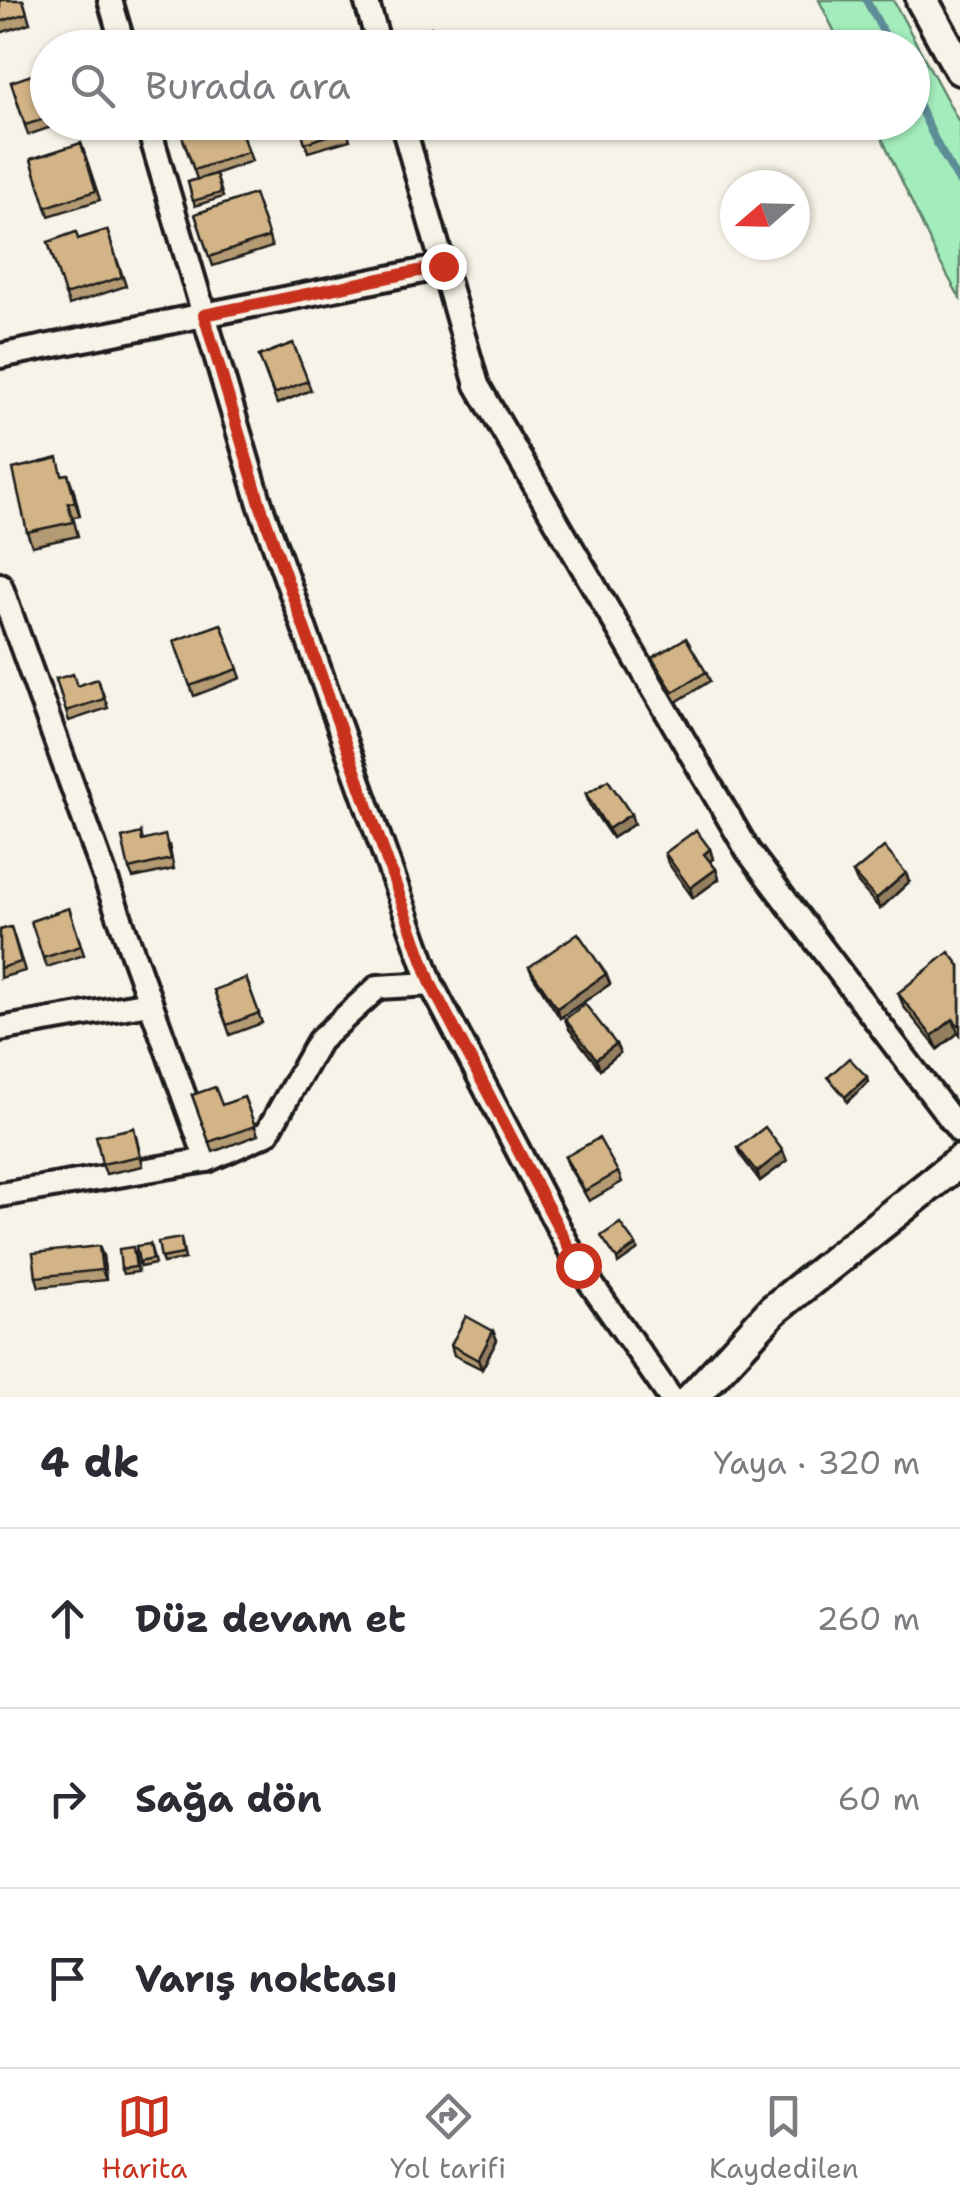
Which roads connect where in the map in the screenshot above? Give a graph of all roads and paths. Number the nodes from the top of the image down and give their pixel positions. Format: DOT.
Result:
graph roads {
  1 [pos="110,0"];
  2 [pos="366,0"];
  3 [pos="922,0"];
  4 [pos="119,30"];
  5 [pos="375,30"];
  6 [pos="960,69"];
  7 [pos="151,140"];
  8 [pos="407,140"];
  9 [pos="443,266"];
  10 [pos="204,315"];
  11 [pos="0,356"];
  12 [pos="0,585"];
  13 [pos="431,984"];
  14 [pos="149,1003"];
  15 [pos="0,1029"];
  16 [pos="960,1131"];
  17 [pos="207,1160"];
  18 [pos="960,1161"];
  19 [pos="0,1195"];
  20 [pos="670,1397"];
  21 [pos="693,1397"];
  1 -- 4 [label="street"];
  2 -- 5 [label="street"];
  3 -- 6 [label="street"];
  7 -- 10 [label="street"];
  8 -- 9 [label="street"];
  9 -- 10 [label="street"];
  9 -- 16 [label="street"];
  10 -- 11 [label="street"];
  10 -- 13 [label="street"];
  12 -- 14 [label="street"];
  13 -- 17 [label="street"];
  13 -- 20 [label="street"];
  14 -- 15 [label="street"];
  14 -- 17 [label="street"];
  17 -- 19 [label="street"];
  18 -- 21 [label="street"];
}
